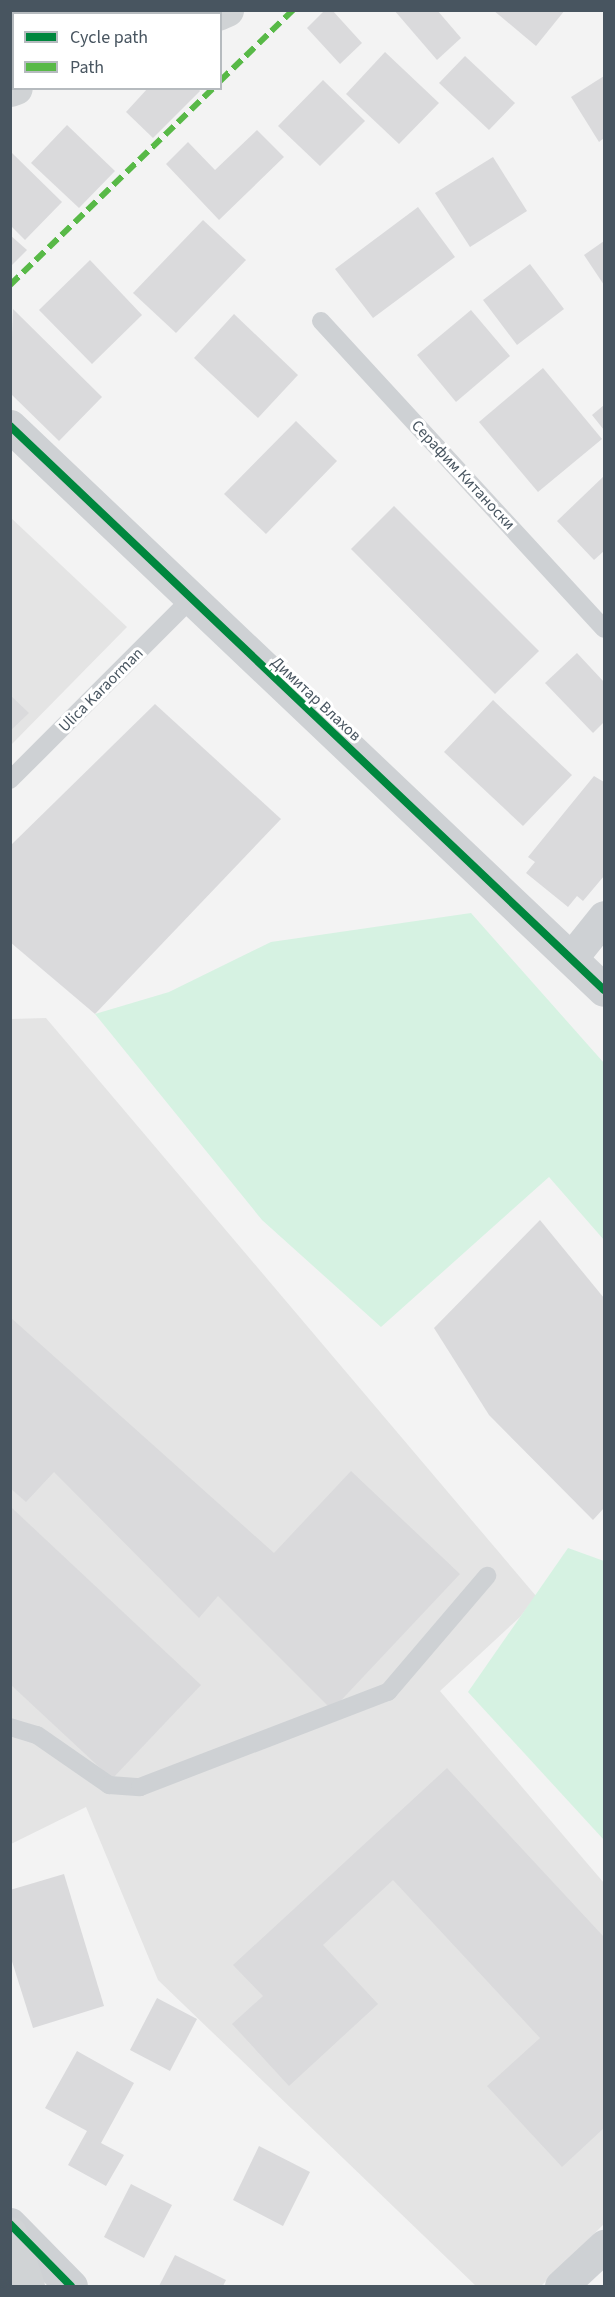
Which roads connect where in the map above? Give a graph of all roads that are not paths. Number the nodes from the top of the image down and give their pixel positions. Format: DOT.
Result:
graph roads {
  1 [pos="321,321"];
  2 [pos="10,426"];
  3 [pos="191,599"];
  4 [pos="604,629"];
  5 [pos="10,780"];
  6 [pos="604,916"];
  7 [pos="572,957"];
  8 [pos="604,990"];
  9 [pos="487,1576"];
  10 [pos="10,1727"];
  11 [pos="10,2224"];
  12 [pos="10,2233"];
  13 [pos="604,2247"];
  14 [pos="28,2286"];
  15 [pos="71,2286"];
  16 [pos="561,2286"];
  1 -- 4 [label="lane, Серафим Китаноски"];
  2 -- 3 [label="street, Димитар Влахов"];
  3 -- 5 [label="lane, Ulica Karaorman"];
  3 -- 7 [label="street, Димитар Влахов"];
  6 -- 7 [label="street"];
  7 -- 8 [label="street, Димитар Влахов"];
  9 -- 10 [label="lane"];
  11 -- 15 [label="street"];
  12 -- 14 [label="main road"];
  13 -- 16 [label="street"];
}
